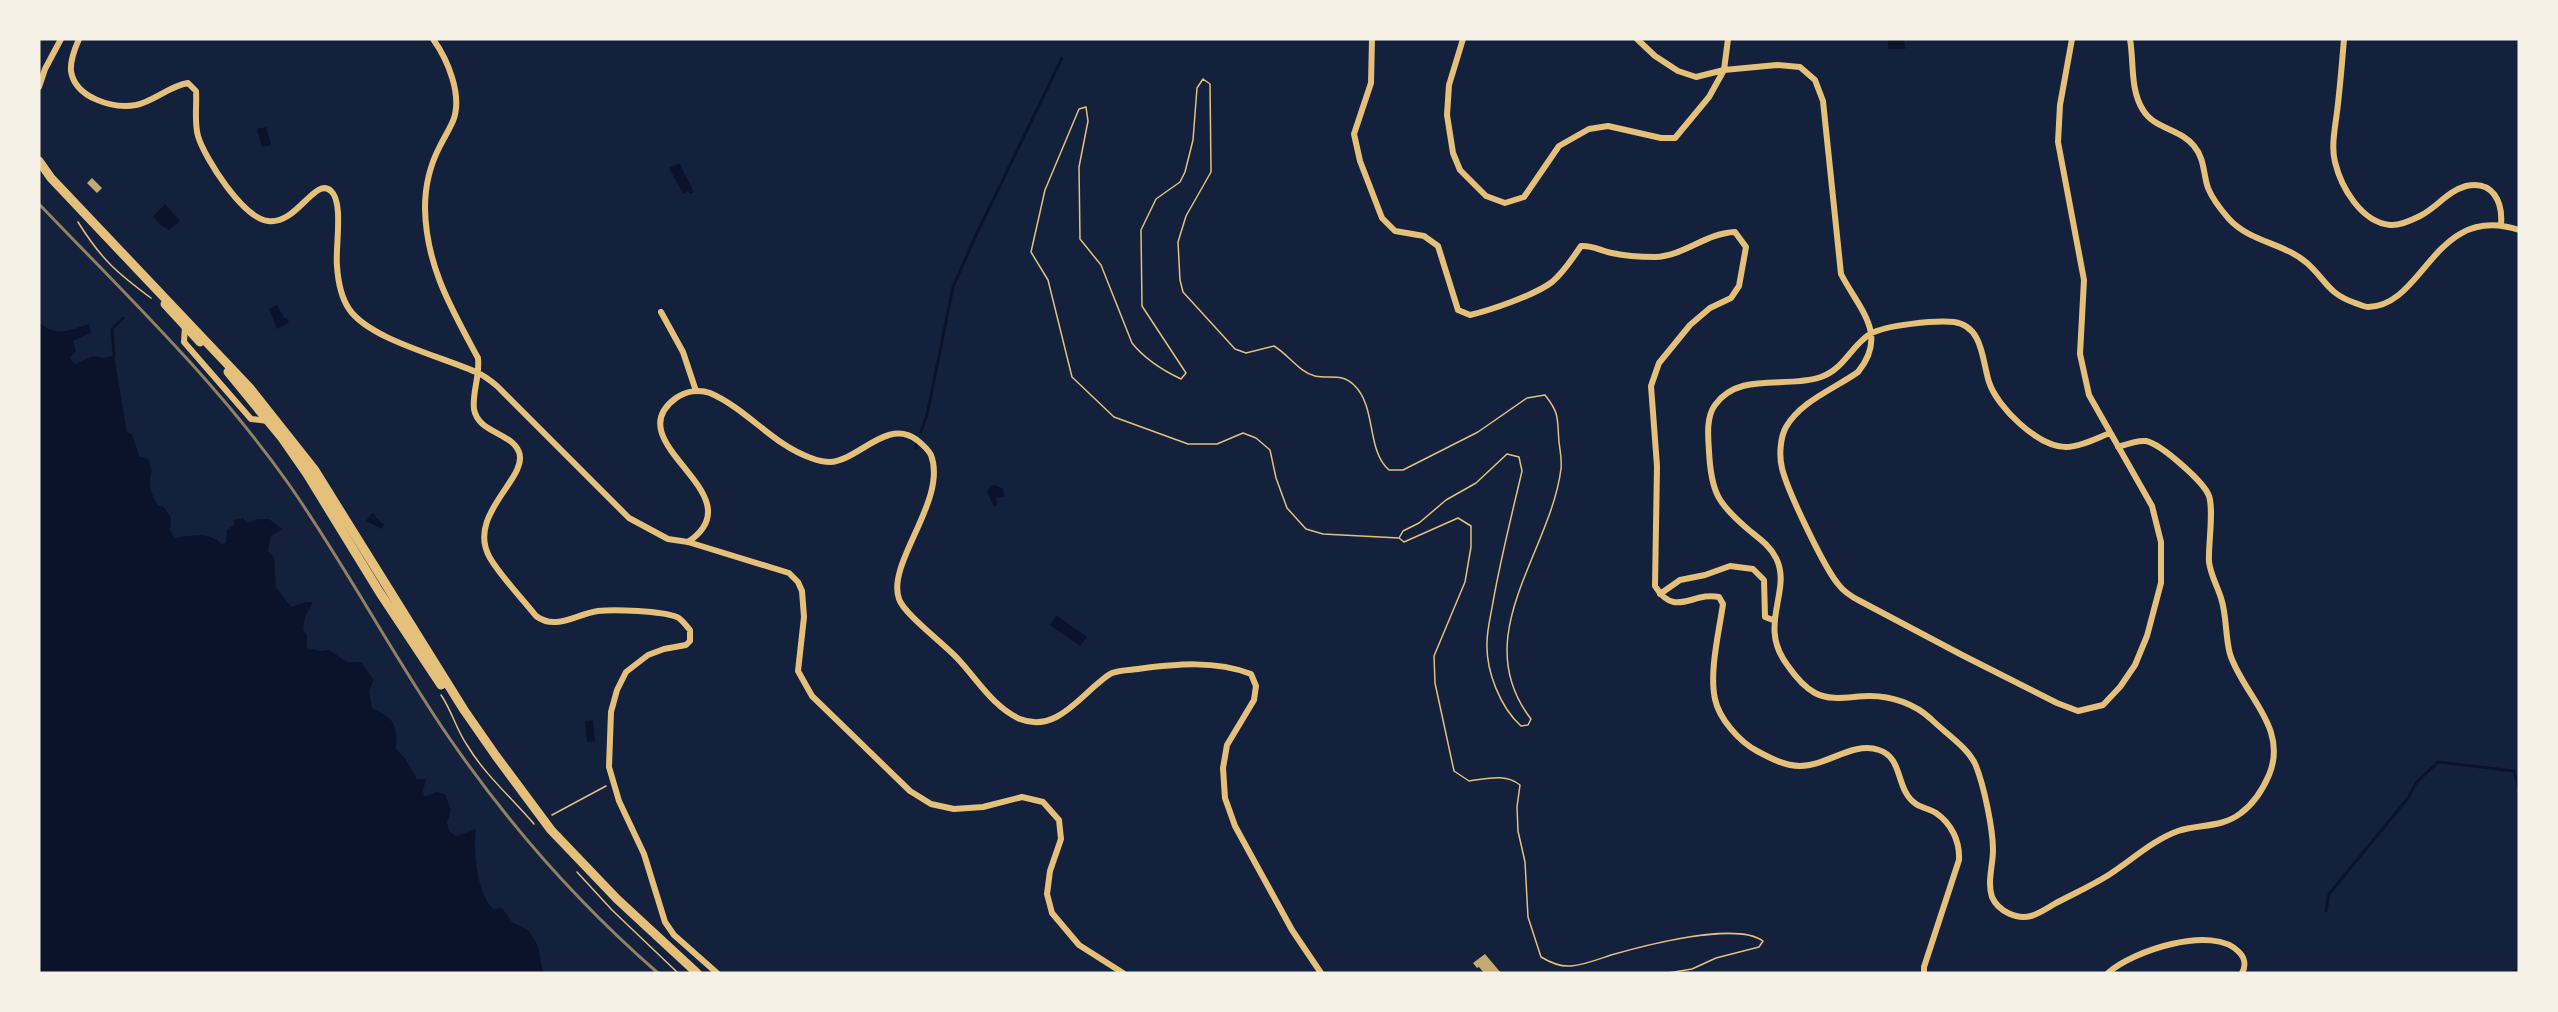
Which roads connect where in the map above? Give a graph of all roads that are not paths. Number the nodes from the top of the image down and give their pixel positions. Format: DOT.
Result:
graph roads {
  1 [pos="61,39"];
  2 [pos="79,39"];
  3 [pos="433,39"];
  4 [pos="1372,39"];
  5 [pos="1463,39"];
  6 [pos="1637,39"];
  7 [pos="1728,39"];
  8 [pos="2072,39"];
  9 [pos="2130,39"];
  10 [pos="2344,39"];
  11 [pos="42,68"];
  12 [pos="1724,70"];
  13 [pos="39,87"];
  14 [pos="39,161"];
  15 [pos="39,172"];
  16 [pos="2501,225"];
  17 [pos="2519,230"];
  18 [pos="661,312"];
  19 [pos="185,326"];
  20 [pos="1872,333"];
  21 [pos="480,373"];
  22 [pos="696,390"];
  23 [pos="269,421"];
  24 [pos="2110,433"];
  25 [pos="2118,447"];
  26 [pos="688,542"];
  27 [pos="1660,594"];
  28 [pos="1773,620"];
  29 [pos="689,973"];
  30 [pos="698,973"];
  31 [pos="717,973"];
  32 [pos="1123,973"];
  33 [pos="1321,973"];
  34 [pos="1924,973"];
  35 [pos="2108,973"];
  36 [pos="2242,973"];
  1 -- 11 [label="street"];
  2 -- 21 [label="street"];
  3 -- 21 [label="street"];
  4 -- 27 [label="street"];
  5 -- 12 [label="street"];
  6 -- 12 [label="street"];
  7 -- 12 [label="street"];
  8 -- 24 [label="street"];
  9 -- 16 [label="street"];
  10 -- 16 [label="street"];
  11 -- 13 [label="street"];
  12 -- 20 [label="street"];
  14 -- 30 [label="main road"];
  15 -- 19 [label="main road"];
  16 -- 17 [label="street"];
  18 -- 22 [label="street"];
  19 -- 23 [label="main road"];
  19 -- 23 [label="street"];
  20 -- 24 [label="street"];
  20 -- 25 [label="street"];
  20 -- 28 [label="street"];
  21 -- 26 [label="street"];
  21 -- 31 [label="street"];
  22 -- 26 [label="street"];
  22 -- 33 [label="street"];
  23 -- 29 [label="main road"];
  24 -- 25 [label="street"];
  25 -- 28 [label="street"];
  26 -- 32 [label="street"];
  27 -- 28 [label="street"];
  27 -- 34 [label="street"];
  35 -- 36 [label="street"];
}
